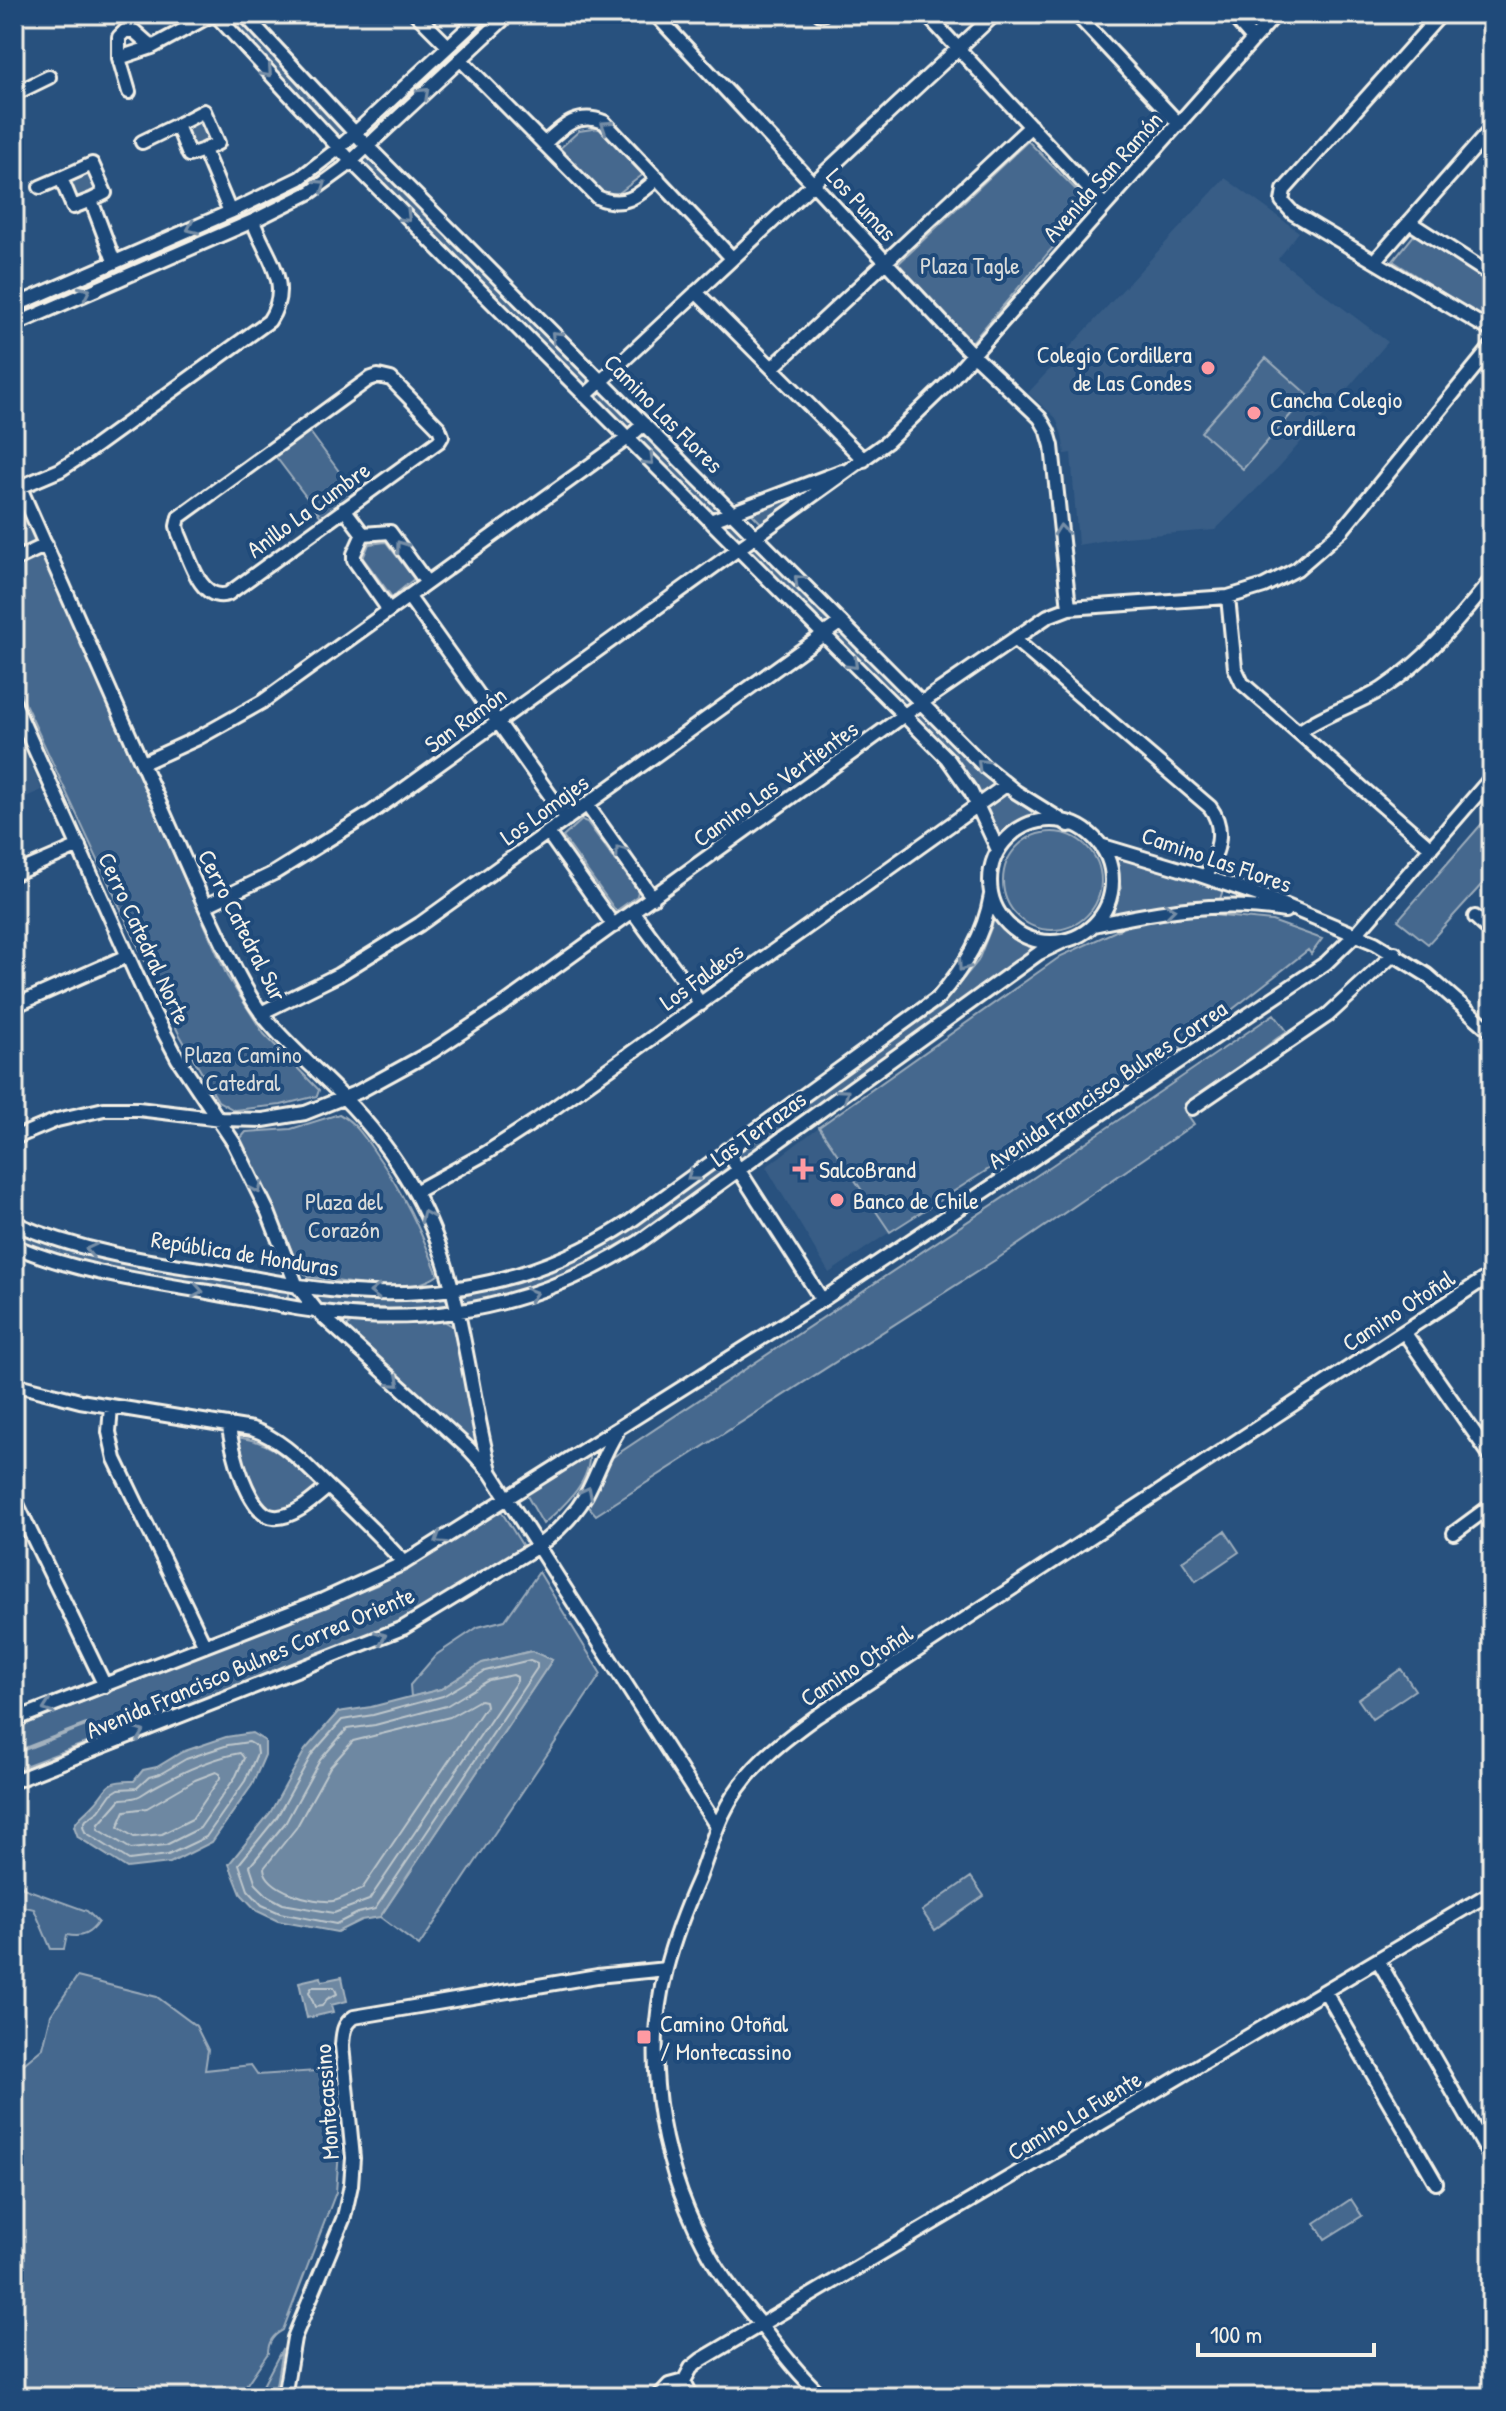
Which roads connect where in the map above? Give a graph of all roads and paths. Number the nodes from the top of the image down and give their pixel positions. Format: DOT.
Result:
graph roads {
  1 [pos="17,14"];
  2 [pos="214,14"];
  3 [pos="244,14"];
  4 [pos="416,14"];
  5 [pos="483,14"];
  6 [pos="509,14"];
  7 [pos="655,14"];
  8 [pos="926,14"];
  9 [pos="995,14"];
  10 [pos="1076,14"];
  11 [pos="1231,14"];
  12 [pos="1276,14"];
  13 [pos="1441,14"];
  14 [pos="14,19"];
  15 [pos="1253,39"];
  16 [pos="448,46"];
  17 [pos="152,47"];
  18 [pos="958,48"];
  19 [pos="119,58"];
  20 [pos="460,59"];
  21 [pos="49,77"];
  22 [pos="129,92"];
  23 [pos="14,94"];
  24 [pos="1179,124"];
  25 [pos="177,125"];
  26 [pos="1031,126"];
  27 [pos="1492,128"];
  28 [pos="355,134"];
  29 [pos="142,142"];
  30 [pos="544,144"];
  31 [pos="367,146"];
  32 [pos="339,148"];
  33 [pos="204,150"];
  34 [pos="351,161"];
  35 [pos="61,178"];
  36 [pos="658,178"];
  37 [pos="813,183"];
  38 [pos="40,187"];
  39 [pos="91,200"];
  40 [pos="1105,206"];
  41 [pos="230,212"];
  42 [pos="253,221"];
  43 [pos="1409,222"];
  44 [pos="732,258"];
  45 [pos="114,261"];
  46 [pos="886,261"];
  47 [pos="1375,261"];
  48 [pos="1491,275"];
  49 [pos="696,292"];
  50 [pos="14,306"];
  51 [pos="14,325"];
  52 [pos="1492,331"];
  53 [pos="1492,346"];
  54 [pos="972,354"];
  55 [pos="772,368"];
  56 [pos="601,381"];
  57 [pos="585,396"];
  58 [pos="644,424"];
  59 [pos="628,438"];
  60 [pos="860,463"];
  61 [pos="14,474"];
  62 [pos="20,487"];
  63 [pos="344,509"];
  64 [pos="731,511"];
  65 [pos="710,521"];
  66 [pos="363,534"];
  67 [pos="757,538"];
  68 [pos="46,545"];
  69 [pos="739,551"];
  70 [pos="14,560"];
  71 [pos="1492,579"];
  72 [pos="427,583"];
  73 [pos="408,596"];
  74 [pos="1228,597"];
  75 [pos="1069,608"];
  76 [pos="389,610"];
  77 [pos="841,622"];
  78 [pos="824,635"];
  79 [pos="1015,640"];
  80 [pos="14,703"];
  81 [pos="921,703"];
  82 [pos="905,717"];
  83 [pos="498,723"];
  84 [pos="1299,732"];
  85 [pos="143,763"];
  86 [pos="1492,777"];
  87 [pos="1006,785"];
  88 [pos="587,805"];
  89 [pos="978,805"];
  90 [pos="567,819"];
  91 [pos="1069,825"];
  92 [pos="548,833"];
  93 [pos="1100,845"];
  94 [pos="79,846"];
  95 [pos="1431,848"];
  96 [pos="998,850"];
  97 [pos="14,874"];
  98 [pos="1206,877"];
  99 [pos="991,895"];
  100 [pos="653,898"];
  101 [pos="205,906"];
  102 [pos="633,912"];
  103 [pos="1475,917"];
  104 [pos="1318,918"];
  105 [pos="1094,925"];
  106 [pos="614,926"];
  107 [pos="1492,933"];
  108 [pos="1356,934"];
  109 [pos="1066,940"];
  110 [pos="1395,953"];
  111 [pos="127,956"];
  112 [pos="701,1004"];
  113 [pos="14,1006"];
  114 [pos="261,1013"];
  115 [pos="1492,1032"];
  116 [pos="872,1046"];
  117 [pos="884,1064"];
  118 [pos="345,1098"];
  119 [pos="1192,1108"];
  120 [pos="221,1119"];
  121 [pos="14,1138"];
  122 [pos="726,1150"];
  123 [pos="738,1169"];
  124 [pos="415,1192"];
  125 [pos="14,1223"];
  126 [pos="14,1246"];
  127 [pos="124,1257"];
  128 [pos="564,1259"];
  129 [pos="1492,1274"];
  130 [pos="120,1277"];
  131 [pos="572,1279"];
  132 [pos="296,1284"];
  133 [pos="453,1289"];
  134 [pos="822,1300"];
  135 [pos="316,1310"];
  136 [pos="456,1312"];
  137 [pos="1404,1332"];
  138 [pos="14,1384"];
  139 [pos="111,1406"];
  140 [pos="229,1426"];
  141 [pos="621,1426"];
  142 [pos="1492,1458"];
  143 [pos="491,1473"];
  144 [pos="328,1487"];
  145 [pos="506,1497"];
  146 [pos="14,1498"];
  147 [pos="1492,1505"];
  148 [pos="1454,1533"];
  149 [pos="538,1546"];
  150 [pos="404,1563"];
  151 [pos="205,1646"];
  152 [pos="105,1686"];
  153 [pos="14,1720"];
  154 [pos="14,1781"];
  155 [pos="717,1827"];
  156 [pos="1492,1892"];
  157 [pos="1378,1960"];
  158 [pos="666,1969"];
  159 [pos="1325,1991"];
  160 [pos="1492,2160"];
  161 [pos="1436,2183"];
  162 [pos="761,2326"];
  163 [pos="684,2381"];
  164 [pos="284,2397"];
  165 [pos="658,2397"];
  166 [pos="692,2397"];
  167 [pos="823,2397"];
  1 -- 14 [label="street"];
  2 -- 17 [label="street"];
  2 -- 32 [label="street, Camino Las Flores, one-way"];
  3 -- 28 [label="street, Camino Las Flores"];
  4 -- 16 [label="street"];
  5 -- 16 [label="street"];
  6 -- 20 [label="street"];
  7 -- 37 [label="street, Los Pumas"];
  8 -- 18 [label="street"];
  9 -- 18 [label="street"];
  10 -- 24 [label="street"];
  11 -- 15 [label="street"];
  12 -- 15 [label="street, Avenida San Ramón"];
  13 -- 47 [label="street"];
  15 -- 24 [label="street, Avenida San Ramón"];
  16 -- 28 [label="street"];
  17 -- 19 [label="street"];
  17 -- 19 [label="street"];
  18 -- 26 [label="street"];
  18 -- 37 [label="street"];
  19 -- 22 [label="street"];
  20 -- 30 [label="street"];
  31 -- 20 [label="street, one-way"];
  21 -- 23 [label="street"];
  24 -- 40 [label="street, Avenida San Ramón"];
  25 -- 29 [label="street"];
  25 -- 33 [label="street"];
  25 -- 33 [label="street"];
  26 -- 40 [label="street"];
  26 -- 46 [label="street"];
  27 -- 43 [label="street"];
  28 -- 31 [label="street, Camino Las Flores"];
  28 -- 32 [label="street"];
  30 -- 36 [label="street"];
  36 -- 30 [label="street, one-way"];
  31 -- 34 [label="street"];
  56 -- 31 [label="street, Camino Las Flores, one-way"];
  32 -- 34 [label="street, Camino Las Flores"];
  32 -- 41 [label="street"];
  33 -- 41 [label="street"];
  42 -- 34 [label="street, one-way"];
  34 -- 57 [label="street, Camino Las Flores, one-way"];
  35 -- 38 [label="street"];
  35 -- 39 [label="street"];
  35 -- 39 [label="street"];
  36 -- 44 [label="street"];
  37 -- 44 [label="street"];
  37 -- 46 [label="street, Los Pumas"];
  39 -- 45 [label="street"];
  40 -- 54 [label="street, Avenida San Ramón"];
  41 -- 45 [label="street, one-way"];
  51 -- 42 [label="street, one-way"];
  42 -- 62 [label="street"];
  43 -- 47 [label="street"];
  43 -- 48 [label="street"];
  44 -- 49 [label="street"];
  45 -- 50 [label="street"];
  46 -- 54 [label="street, Los Pumas"];
  46 -- 55 [label="street"];
  47 -- 52 [label="street"];
  49 -- 55 [label="street"];
  49 -- 56 [label="street"];
  53 -- 74 [label="street, Camino Las Vertientes"];
  54 -- 60 [label="street, Avenida San Ramón"];
  75 -- 54 [label="street, Los Pumas, one-way"];
  55 -- 60 [label="street"];
  56 -- 57 [label="street"];
  56 -- 58 [label="street, Camino Las Flores"];
  57 -- 59 [label="street, Camino Las Flores"];
  58 -- 59 [label="street"];
  58 -- 64 [label="street, Camino Las Flores"];
  59 -- 65 [label="street, Camino Las Flores, one-way"];
  59 -- 72 [label="street"];
  60 -- 64 [label="street"];
  60 -- 67 [label="street, Avenida San Ramón"];
  61 -- 62 [label="street, Cerro Catedral Sur"];
  62 -- 68 [label="street, Cerro Catedral Sur"];
  63 -- 63 [label="street, Anillo La Cumbre"];
  63 -- 66 [label="street"];
  64 -- 65 [label="street"];
  64 -- 67 [label="street, Camino Las Flores"];
  65 -- 69 [label="street, Camino Las Flores"];
  72 -- 66 [label="street, one-way"];
  66 -- 76 [label="street"];
  67 -- 69 [label="street, Avenida San Ramón"];
  77 -- 67 [label="street, Camino Las Flores, one-way"];
  68 -- 70 [label="street"];
  68 -- 85 [label="street, Cerro Catedral Sur"];
  69 -- 78 [label="street, Camino Las Flores"];
  69 -- 83 [label="street, San Ramón"];
  71 -- 84 [label="street"];
  72 -- 73 [label="street"];
  73 -- 76 [label="street"];
  73 -- 83 [label="street"];
  74 -- 75 [label="street, Camino Las Vertientes"];
  74 -- 84 [label="street"];
  75 -- 79 [label="street, Camino Las Vertientes"];
  76 -- 85 [label="street"];
  77 -- 78 [label="street, Los Lomajes"];
  77 -- 81 [label="street, Camino Las Flores"];
  78 -- 82 [label="street, Camino Las Flores, one-way"];
  78 -- 88 [label="street, Los Lomajes"];
  79 -- 81 [label="street, Camino Las Vertientes"];
  79 -- 98 [label="street"];
  80 -- 94 [label="street, Cerro Catedral Norte"];
  81 -- 82 [label="street, Camino Las Vertientes"];
  87 -- 81 [label="street, Camino Las Flores, one-way"];
  82 -- 89 [label="street, Camino Las Flores"];
  82 -- 100 [label="street, Camino Las Vertientes"];
  83 -- 90 [label="street"];
  83 -- 101 [label="street, San Ramón"];
  84 -- 95 [label="street"];
  85 -- 101 [label="street, Cerro Catedral Sur"];
  86 -- 95 [label="street, Avenida Francisco Bulnes Correa"];
  87 -- 89 [label="street, Los Faldeos"];
  87 -- 91 [label="street, Camino Las Flores"];
  88 -- 90 [label="street, Los Lomajes"];
  100 -- 88 [label="street, one-way"];
  89 -- 96 [label="street, Camino Las Flores"];
  89 -- 112 [label="street, Los Faldeos"];
  90 -- 92 [label="street, Los Lomajes"];
  91 -- 93 [label="street"];
  91 -- 96 [label="street"];
  92 -- 106 [label="street"];
  92 -- 114 [label="street, Los Lomajes"];
  93 -- 98 [label="street, Camino Las Flores"];
  93 -- 105 [label="street"];
  94 -- 97 [label="street"];
  94 -- 111 [label="street, Cerro Catedral Norte"];
  95 -- 108 [label="street, Avenida Francisco Bulnes Correa"];
  96 -- 99 [label="street"];
  98 -- 104 [label="street, Camino Las Flores"];
  99 -- 109 [label="street"];
  99 -- 116 [label="street, Las Terrazas, one-way"];
  100 -- 102 [label="street, Camino Las Vertientes"];
  101 -- 114 [label="street, Cerro Catedral Sur"];
  102 -- 106 [label="street, Camino Las Vertientes"];
  102 -- 112 [label="street"];
  103 -- 107 [label="street"];
  105 -- 104 [label="street, Camino Las Flores, one-way"];
  104 -- 108 [label="street, Camino Las Flores"];
  105 -- 109 [label="street"];
  106 -- 118 [label="street, Camino Las Vertientes"];
  108 -- 110 [label="street, Camino Las Flores"];
  108 -- 134 [label="street, Avenida Francisco Bulnes Correa"];
  109 -- 117 [label="street, Las Terrazas"];
  110 -- 115 [label="street, Camino Las Flores"];
  110 -- 119 [label="street"];
  111 -- 113 [label="street"];
  111 -- 120 [label="street, Cerro Catedral Norte"];
  112 -- 124 [label="street, Los Faldeos"];
  114 -- 118 [label="street, Cerro Catedral Sur"];
  116 -- 117 [label="street"];
  116 -- 122 [label="street, Las Terrazas"];
  123 -- 117 [label="street, Las Terrazas, one-way"];
  118 -- 120 [label="street, Camino Las Vertientes"];
  118 -- 124 [label="street, Cerro Catedral Sur"];
  120 -- 121 [label="street, Camino Las Vertientes"];
  120 -- 132 [label="street, Cerro Catedral Norte, one-way"];
  122 -- 123 [label="street"];
  122 -- 128 [label="street, Las Terrazas, one-way"];
  123 -- 131 [label="street, Las Terrazas"];
  123 -- 134 [label="street"];
  133 -- 124 [label="street, Cerro Catedral Sur, one-way"];
  127 -- 125 [label="street, República de Honduras, one-way"];
  126 -- 130 [label="street, República de Honduras"];
  127 -- 130 [label="street"];
  127 -- 132 [label="street, República de Honduras"];
  128 -- 131 [label="street"];
  128 -- 133 [label="street, Las Terrazas"];
  129 -- 137 [label="street, Camino Otoñal"];
  130 -- 135 [label="street, República de Honduras, one-way"];
  136 -- 131 [label="street, Las Terrazas, one-way"];
  133 -- 132 [label="street, República de Honduras, one-way"];
  132 -- 135 [label="street, Cerro Catedral Norte"];
  133 -- 136 [label="street, República de Honduras"];
  134 -- 141 [label="street, Avenida Francisco Bulnes Correa"];
  135 -- 136 [label="street, República de Honduras"];
  135 -- 143 [label="street, República de Honduras, one-way"];
  136 -- 143 [label="street, República de Honduras"];
  137 -- 142 [label="street"];
  137 -- 155 [label="street, Camino Otoñal"];
  138 -- 139 [label="street"];
  139 -- 140 [label="street"];
  139 -- 151 [label="street"];
  140 -- 144 [label="street"];
  140 -- 144 [label="street"];
  141 -- 145 [label="street, Avenida Francisco Bulnes Correa"];
  149 -- 141 [label="street, Avenida Francisco Bulnes Correa, one-way"];
  143 -- 145 [label="street, República de Honduras"];
  144 -- 150 [label="street"];
  145 -- 149 [label="street, República de Honduras"];
  145 -- 150 [label="street, Avenida Francisco Bulnes Correa Oriente, one-way"];
  146 -- 152 [label="street"];
  147 -- 148 [label="street"];
  154 -- 149 [label="street, Avenida Francisco Bulnes Correa Oriente, one-way"];
  149 -- 155 [label="street, República de Honduras"];
  150 -- 151 [label="street, Avenida Francisco Bulnes Correa Oriente"];
  151 -- 152 [label="street, Avenida Francisco Bulnes Correa Oriente"];
  152 -- 153 [label="street, Avenida Francisco Bulnes Correa Oriente, one-way"];
  155 -- 158 [label="street, Camino Otoñal"];
  156 -- 157 [label="street, Camino La Fuente"];
  157 -- 159 [label="street, Camino La Fuente"];
  157 -- 160 [label="street"];
  158 -- 162 [label="street, Camino Otoñal"];
  158 -- 164 [label="street, Montecassino"];
  159 -- 161 [label="street"];
  159 -- 162 [label="street, Camino La Fuente"];
  162 -- 163 [label="street, Camino La Fuente"];
  162 -- 167 [label="street, Camino Otoñal"];
  163 -- 165 [label="street, Camino La Fuente"];
  163 -- 166 [label="street"];
}
